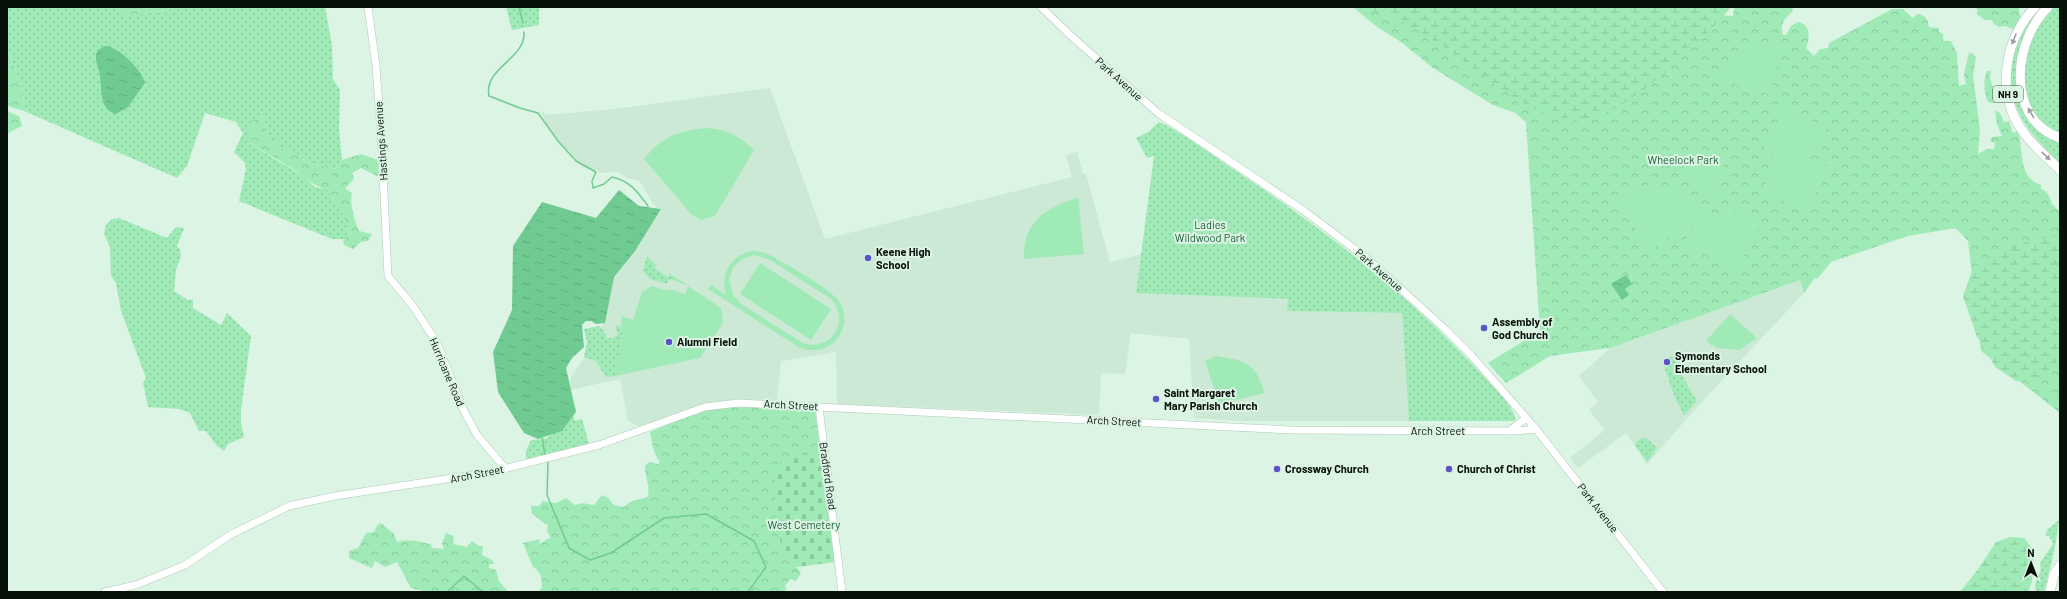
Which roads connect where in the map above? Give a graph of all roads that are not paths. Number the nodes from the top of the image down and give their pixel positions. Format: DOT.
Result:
graph roads {
  1 [pos="368,7"];
  2 [pos="1041,7"];
  3 [pos="2035,7"];
  4 [pos="2048,7"];
  5 [pos="2060,138"];
  6 [pos="2060,170"];
  7 [pos="388,276"];
  8 [pos="819,407"];
  9 [pos="1526,418"];
  10 [pos="1536,429"];
  11 [pos="1509,431"];
  12 [pos="505,468"];
  13 [pos="2060,566"];
  14 [pos="2060,570"];
  15 [pos="105,592"];
  16 [pos="842,592"];
  17 [pos="1662,592"];
  18 [pos="2050,592"];
  19 [pos="2056,592"];
  1 -- 7 [label="street, Hastings Avenue"];
  2 -- 9 [label="street, Park Avenue"];
  3 -- 6 [label="highway, NH 9, one-way"];
  5 -- 4 [label="highway, one-way"];
  7 -- 12 [label="street, Hurricane Road"];
  8 -- 11 [label="street, Arch Street"];
  8 -- 12 [label="street, Arch Street"];
  8 -- 16 [label="street, Bradford Road"];
  9 -- 10 [label="street, Park Avenue"];
  9 -- 11 [label="street"];
  10 -- 11 [label="street, Arch Street"];
  10 -- 17 [label="street, Park Avenue"];
  12 -- 15 [label="street, Arch Street"];
  13 -- 18 [label="highway"];
  14 -- 19 [label="highway"];
}
